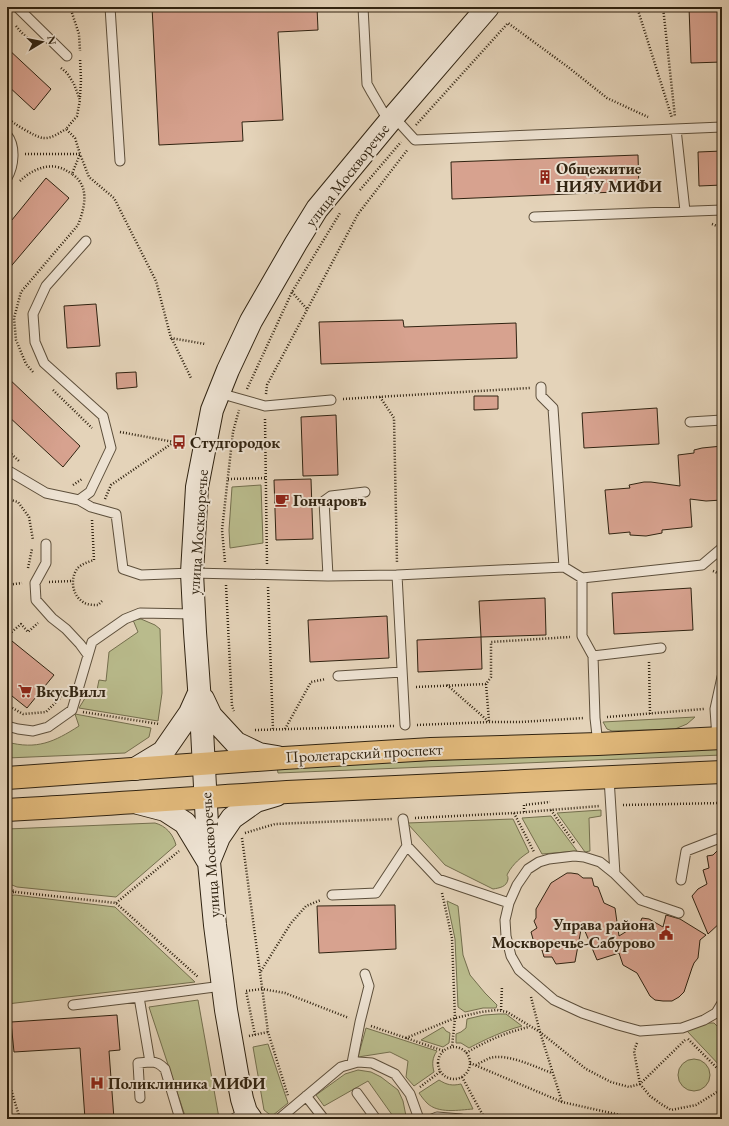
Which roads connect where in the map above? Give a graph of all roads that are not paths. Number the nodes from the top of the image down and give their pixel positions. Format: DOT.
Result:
graph roads {
  1 [pos="17,7"];
  2 [pos="110,7"];
  3 [pos="363,7"];
  4 [pos="488,7"];
  5 [pos="67,56"];
  6 [pos="392,119"];
  7 [pos="722,127"];
  8 [pos="676,129"];
  9 [pos="7,135"];
  10 [pos="120,161"];
  11 [pos="7,178"];
  12 [pos="722,210"];
  13 [pos="685,211"];
  14 [pos="534,217"];
  15 [pos="86,241"];
  16 [pos="541,388"];
  17 [pos="219,393"];
  18 [pos="331,400"];
  19 [pos="722,420"];
  20 [pos="690,422"];
  21 [pos="7,470"];
  22 [pos="365,492"];
  23 [pos="79,500"];
  24 [pos="46,544"];
  25 [pos="722,548"];
  26 [pos="564,567"];
  27 [pos="192,572"];
  28 [pos="397,575"];
  29 [pos="328,576"];
  30 [pos="582,578"];
  31 [pos="194,614"];
  32 [pos="661,648"];
  33 [pos="88,655"];
  34 [pos="593,656"];
  35 [pos="402,672"];
  36 [pos="338,676"];
  37 [pos="722,677"];
  38 [pos="200,692"];
  39 [pos="405,725"];
  40 [pos="7,726"];
  41 [pos="720,738"];
  42 [pos="598,744"];
  43 [pos="284,758"];
  44 [pos="204,764"];
  45 [pos="135,769"];
  46 [pos="722,772"];
  47 [pos="7,778"];
  48 [pos="609,778"];
  49 [pos="286,792"];
  50 [pos="206,798"];
  51 [pos="137,803"];
  52 [pos="7,810"];
  53 [pos="403,819"];
  54 [pos="722,838"];
  55 [pos="407,846"];
  56 [pos="209,862"];
  57 [pos="615,874"];
  58 [pos="681,880"];
  59 [pos="332,895"];
  60 [pos="509,903"];
  61 [pos="679,913"];
  62 [pos="365,974"];
  63 [pos="222,986"];
  64 [pos="139,997"];
  65 [pos="722,1003"];
  66 [pos="73,1005"];
  67 [pos="150,1062"];
  68 [pos="352,1064"];
  69 [pos="357,1093"];
  70 [pos="306,1096"];
  71 [pos="140,1098"];
  72 [pos="243,1117"];
  73 [pos="180,1119"];
  74 [pos="279,1119"];
  75 [pos="324,1119"];
  76 [pos="376,1119"];
  77 [pos="419,1119"];
  78 [pos="432,1119"];
  79 [pos="461,1119"];
  1 -- 5 [label="lane"];
  2 -- 10 [label="lane"];
  3 -- 6 [label="lane"];
  4 -- 6 [label="main road, улица Москворечье"];
  6 -- 8 [label="lane"];
  6 -- 17 [label="main road, улица Москворечье"];
  7 -- 8 [label="lane"];
  8 -- 13 [label="lane"];
  9 -- 11 [label="lane"];
  12 -- 13 [label="lane"];
  13 -- 14 [label="lane"];
  15 -- 23 [label="lane"];
  16 -- 26 [label="lane"];
  17 -- 18 [label="lane"];
  17 -- 27 [label="main road, улица Москворечье"];
  19 -- 20 [label="lane"];
  21 -- 23 [label="lane"];
  22 -- 29 [label="lane"];
  23 -- 27 [label="lane"];
  24 -- 33 [label="lane"];
  25 -- 30 [label="lane"];
  26 -- 28 [label="lane"];
  26 -- 30 [label="lane"];
  27 -- 29 [label="lane"];
  27 -- 31 [label="main road, улица Москворечье"];
  28 -- 29 [label="lane"];
  28 -- 35 [label="lane"];
  30 -- 34 [label="lane"];
  31 -- 33 [label="lane"];
  31 -- 38 [label="main road, улица Москворечье"];
  32 -- 34 [label="lane"];
  33 -- 40 [label="lane"];
  34 -- 42 [label="lane"];
  35 -- 36 [label="lane"];
  35 -- 39 [label="lane"];
  37 -- 41 [label="lane"];
  38 -- 43 [label="main road"];
  38 -- 44 [label="main road, улица Москворечье"];
  38 -- 45 [label="main road"];
  41 -- 42 [label="main road, Пролетарский проспект"];
  42 -- 43 [label="main road, Пролетарский проспект"];
  43 -- 44 [label="main road, Пролетарский проспект"];
  44 -- 45 [label="main road, Пролетарский проспект"];
  44 -- 50 [label="main road, улица Москворечье"];
  45 -- 47 [label="main road, Пролетарский проспект"];
  46 -- 48 [label="main road"];
  48 -- 49 [label="main road"];
  48 -- 57 [label="lane"];
  49 -- 50 [label="main road"];
  49 -- 56 [label="main road"];
  50 -- 51 [label="main road"];
  50 -- 56 [label="main road, улица Москворечье"];
  51 -- 52 [label="main road"];
  51 -- 56 [label="main road"];
  53 -- 55 [label="lane"];
  54 -- 58 [label="lane"];
  55 -- 59 [label="lane"];
  55 -- 60 [label="lane"];
  56 -- 63 [label="main road, улица Москворечье"];
  57 -- 60 [label="lane"];
  57 -- 61 [label="lane"];
  60 -- 65 [label="lane"];
  62 -- 68 [label="lane"];
  63 -- 64 [label="lane"];
  63 -- 72 [label="main road, улица Москворечье"];
  64 -- 66 [label="lane"];
  64 -- 67 [label="lane"];
  67 -- 71 [label="lane"];
  67 -- 73 [label="lane"];
  68 -- 70 [label="lane"];
  68 -- 77 [label="lane"];
  69 -- 76 [label="lane"];
  70 -- 74 [label="lane"];
  70 -- 75 [label="lane"];
  78 -- 79 [label="lane"];
}
